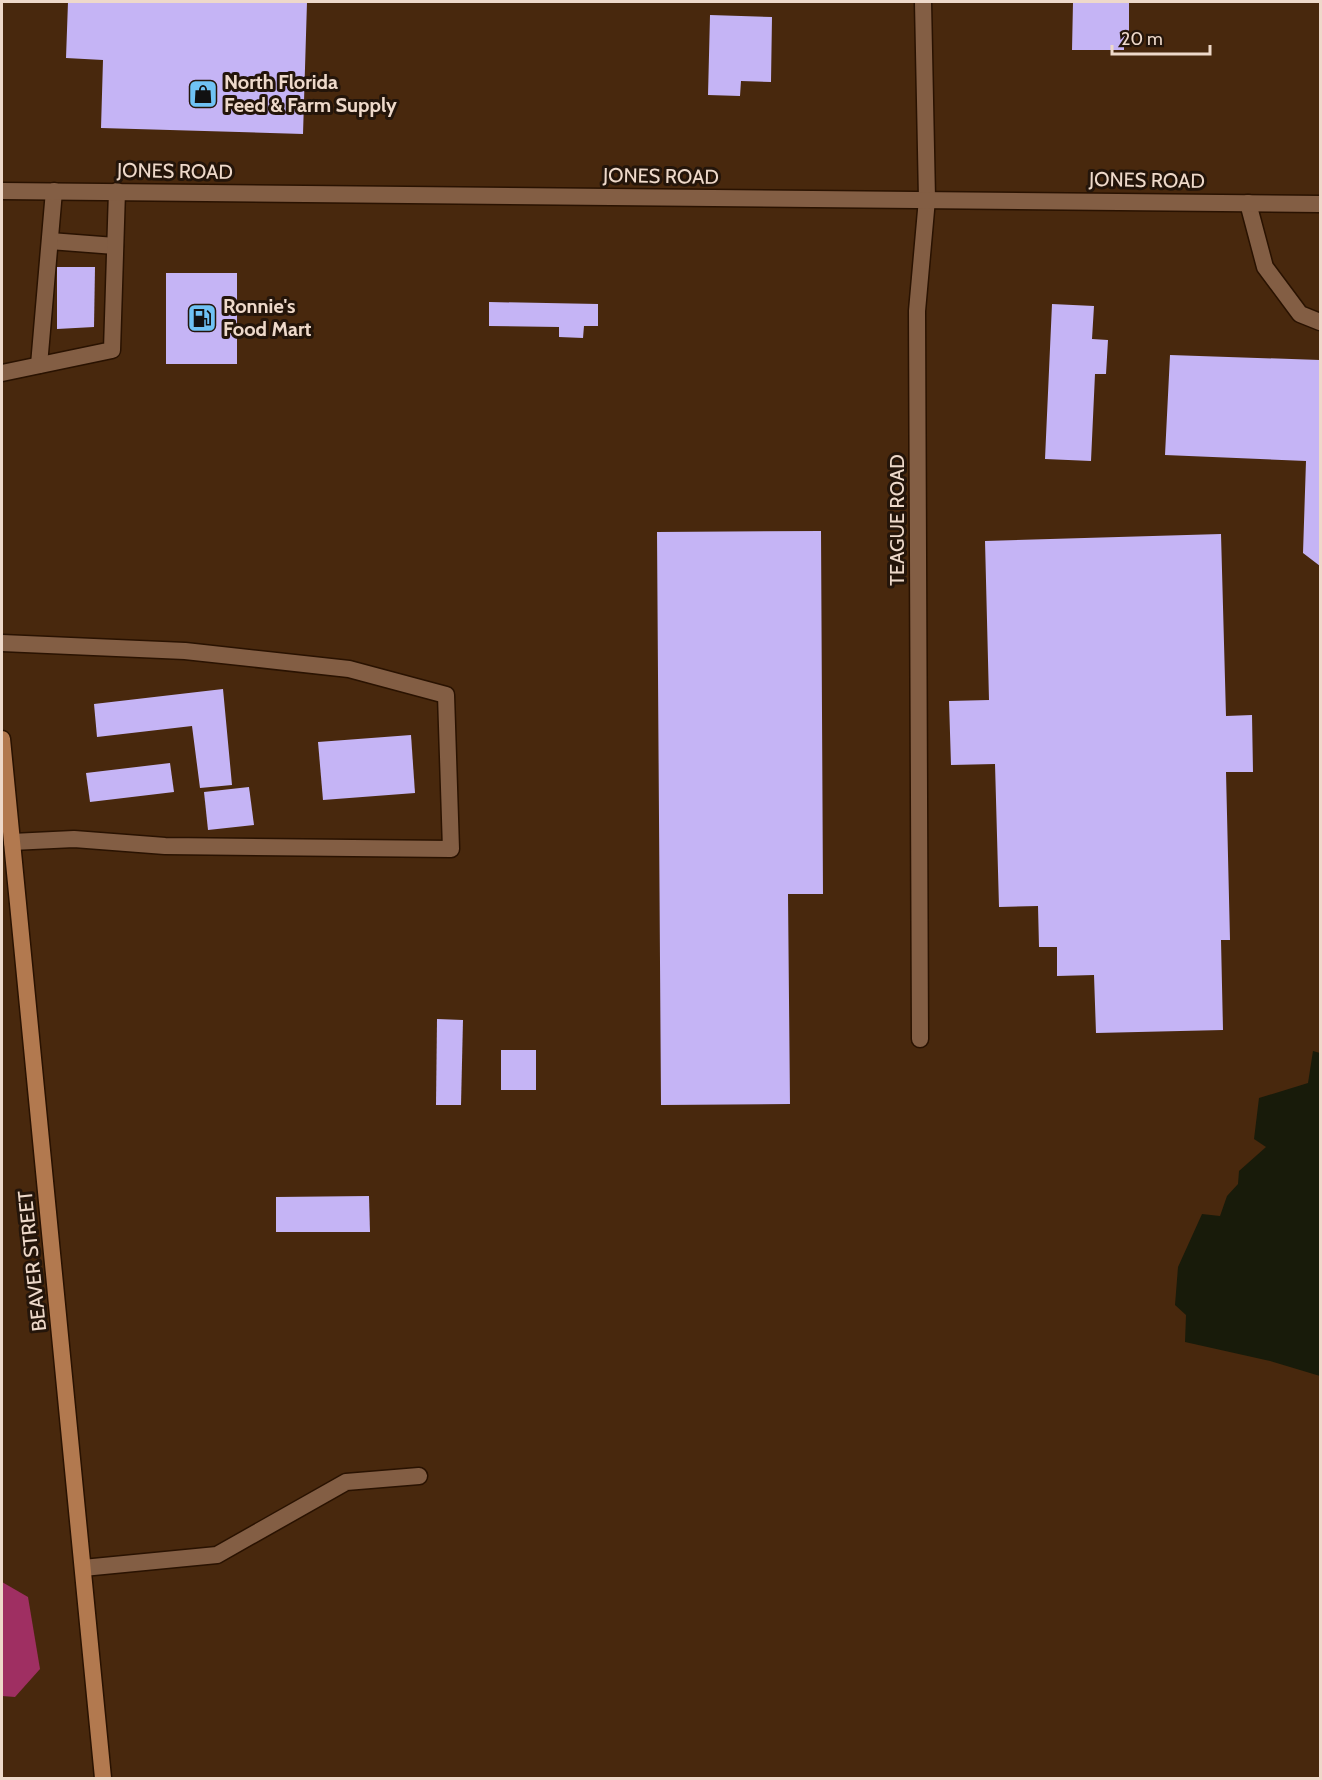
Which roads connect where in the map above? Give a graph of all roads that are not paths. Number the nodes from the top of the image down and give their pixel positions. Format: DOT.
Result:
graph roads {
  1 [pos="922,2"];
  2 [pos="2,190"];
  3 [pos="54,191"];
  4 [pos="117,191"];
  5 [pos="927,199"];
  6 [pos="1248,203"];
  7 [pos="1320,204"];
  8 [pos="50,241"];
  9 [pos="115,246"];
  10 [pos="1320,321"];
  11 [pos="39,365"];
  12 [pos="2,373"];
  13 [pos="2,644"];
  14 [pos="2,739"];
  15 [pos="12,843"];
  16 [pos="920,1040"];
  17 [pos="420,1476"];
  18 [pos="83,1568"];
  19 [pos="103,1779"];
  1 -- 5 [label="street, TEAGUE ROAD"];
  2 -- 3 [label="street, JONES ROAD"];
  3 -- 4 [label="street, JONES ROAD"];
  3 -- 8 [label="street"];
  4 -- 5 [label="street, JONES ROAD"];
  4 -- 9 [label="street"];
  5 -- 6 [label="street, JONES ROAD"];
  5 -- 16 [label="street, TEAGUE ROAD"];
  6 -- 7 [label="street, JONES ROAD"];
  6 -- 10 [label="street"];
  8 -- 9 [label="street"];
  8 -- 11 [label="street"];
  9 -- 11 [label="street"];
  11 -- 12 [label="street"];
  13 -- 15 [label="street"];
  14 -- 15 [label="main road, BEAVER STREET"];
  15 -- 18 [label="main road, BEAVER STREET"];
  17 -- 18 [label="street"];
  18 -- 19 [label="main road, BEAVER STREET"];
}
